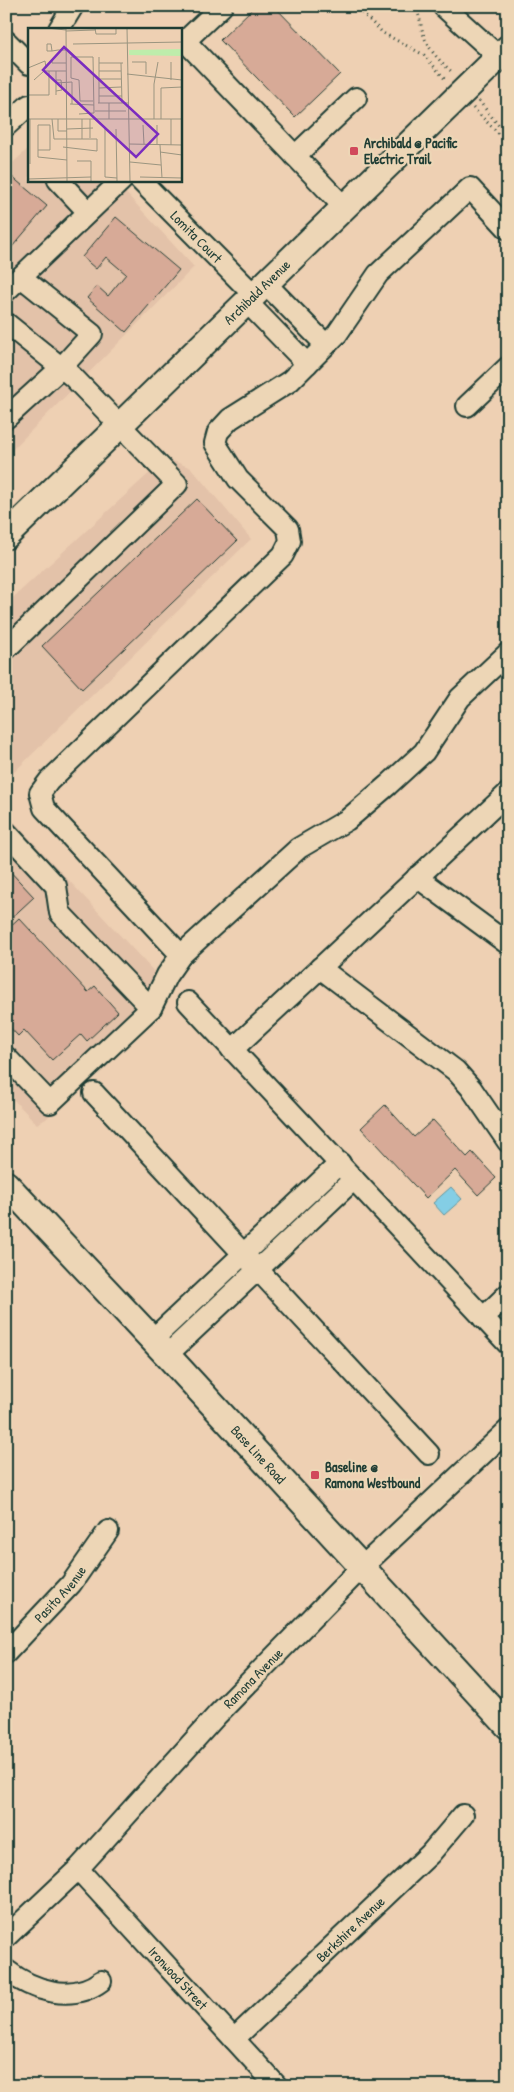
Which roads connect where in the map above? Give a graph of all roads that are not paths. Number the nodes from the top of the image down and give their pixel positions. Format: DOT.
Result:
graph roads {
  1 [pos="73,6"];
  2 [pos="222,6"];
  3 [pos="444,6"];
  4 [pos="60,28"];
  5 [pos="6,41"];
  6 [pos="503,52"];
  7 [pos="28,63"];
  8 [pos="356,98"];
  9 [pos="28,106"];
  10 [pos="6,126"];
  11 [pos="295,156"];
  12 [pos="59,181"];
  13 [pos="121,181"];
  14 [pos="141,181"];
  15 [pos="344,207"];
  16 [pos="88,212"];
  17 [pos="508,229"];
  18 [pos="21,277"];
  19 [pos="6,290"];
  20 [pos="254,293"];
  21 [pos="6,323"];
  22 [pos="326,345"];
  23 [pos="307,364"];
  24 [pos="508,367"];
  25 [pos="61,368"];
  26 [pos="467,406"];
  27 [pos="6,418"];
  28 [pos="121,424"];
  29 [pos="6,536"];
  30 [pos="6,649"];
  31 [pos="508,653"];
  32 [pos="508,793"];
  33 [pos="6,832"];
  34 [pos="417,877"];
  35 [pos="508,944"];
  36 [pos="181,955"];
  37 [pos="320,968"];
  38 [pos="188,1002"];
  39 [pos="151,1008"];
  40 [pos="232,1050"];
  41 [pos="6,1057"];
  42 [pos="94,1094"];
  43 [pos="508,1142"];
  44 [pos="340,1163"];
  45 [pos="354,1179"];
  46 [pos="6,1184"];
  47 [pos="243,1254"];
  48 [pos="258,1270"];
  49 [pos="508,1294"];
  50 [pos="483,1318"];
  51 [pos="508,1344"];
  52 [pos="160,1347"];
  53 [pos="508,1430"];
  54 [pos="429,1454"];
  55 [pos="108,1531"];
  56 [pos="361,1568"];
  57 [pos="6,1653"];
  58 [pos="508,1726"];
  59 [pos="463,1815"];
  60 [pos="78,1869"];
  61 [pos="6,1937"];
  62 [pos="6,1970"];
  63 [pos="100,1981"];
  64 [pos="234,2039"];
  65 [pos="276,2086"];
  1 -- 4 [label="street"];
  2 -- 11 [label="street"];
  3 -- 6 [label="street"];
  5 -- 7 [label="street"];
  6 -- 15 [label="main road, Archibald Avenue"];
  8 -- 11 [label="street"];
  9 -- 10 [label="street"];
  11 -- 15 [label="street"];
  12 -- 16 [label="street"];
  13 -- 16 [label="street"];
  14 -- 20 [label="street, Lomita Court"];
  15 -- 20 [label="main road, Archibald Avenue"];
  16 -- 18 [label="street"];
  17 -- 22 [label="street"];
  18 -- 19 [label="street"];
  18 -- 25 [label="street"];
  20 -- 22 [label="street"];
  20 -- 23 [label="street"];
  20 -- 28 [label="main road, Archibald Avenue"];
  21 -- 25 [label="street"];
  22 -- 23 [label="street"];
  23 -- 36 [label="street"];
  24 -- 26 [label="street"];
  25 -- 27 [label="street"];
  25 -- 28 [label="street"];
  28 -- 29 [label="main road, Archibald Avenue"];
  28 -- 30 [label="street"];
  31 -- 36 [label="street"];
  32 -- 34 [label="street"];
  33 -- 39 [label="street"];
  34 -- 35 [label="street"];
  34 -- 37 [label="street"];
  36 -- 39 [label="street"];
  37 -- 40 [label="street"];
  37 -- 43 [label="street"];
  38 -- 40 [label="street"];
  39 -- 41 [label="street"];
  40 -- 44 [label="street"];
  42 -- 47 [label="street"];
  44 -- 45 [label="street"];
  44 -- 47 [label="street"];
  45 -- 48 [label="street"];
  45 -- 50 [label="street"];
  46 -- 52 [label="main road, Base Line Road"];
  47 -- 48 [label="street"];
  47 -- 52 [label="street"];
  48 -- 52 [label="street"];
  48 -- 54 [label="street"];
  49 -- 50 [label="street"];
  50 -- 51 [label="street"];
  52 -- 56 [label="main road, Base Line Road"];
  53 -- 56 [label="street, Ramona Avenue"];
  55 -- 57 [label="street, Pasito Avenue"];
  56 -- 58 [label="main road, Base Line Road"];
  56 -- 60 [label="street, Ramona Avenue"];
  59 -- 64 [label="street, Berkshire Avenue"];
  60 -- 61 [label="street, Ramona Avenue"];
  60 -- 64 [label="street, Ironwood Street"];
  62 -- 63 [label="street"];
  64 -- 65 [label="street, Ironwood Street"];
}
